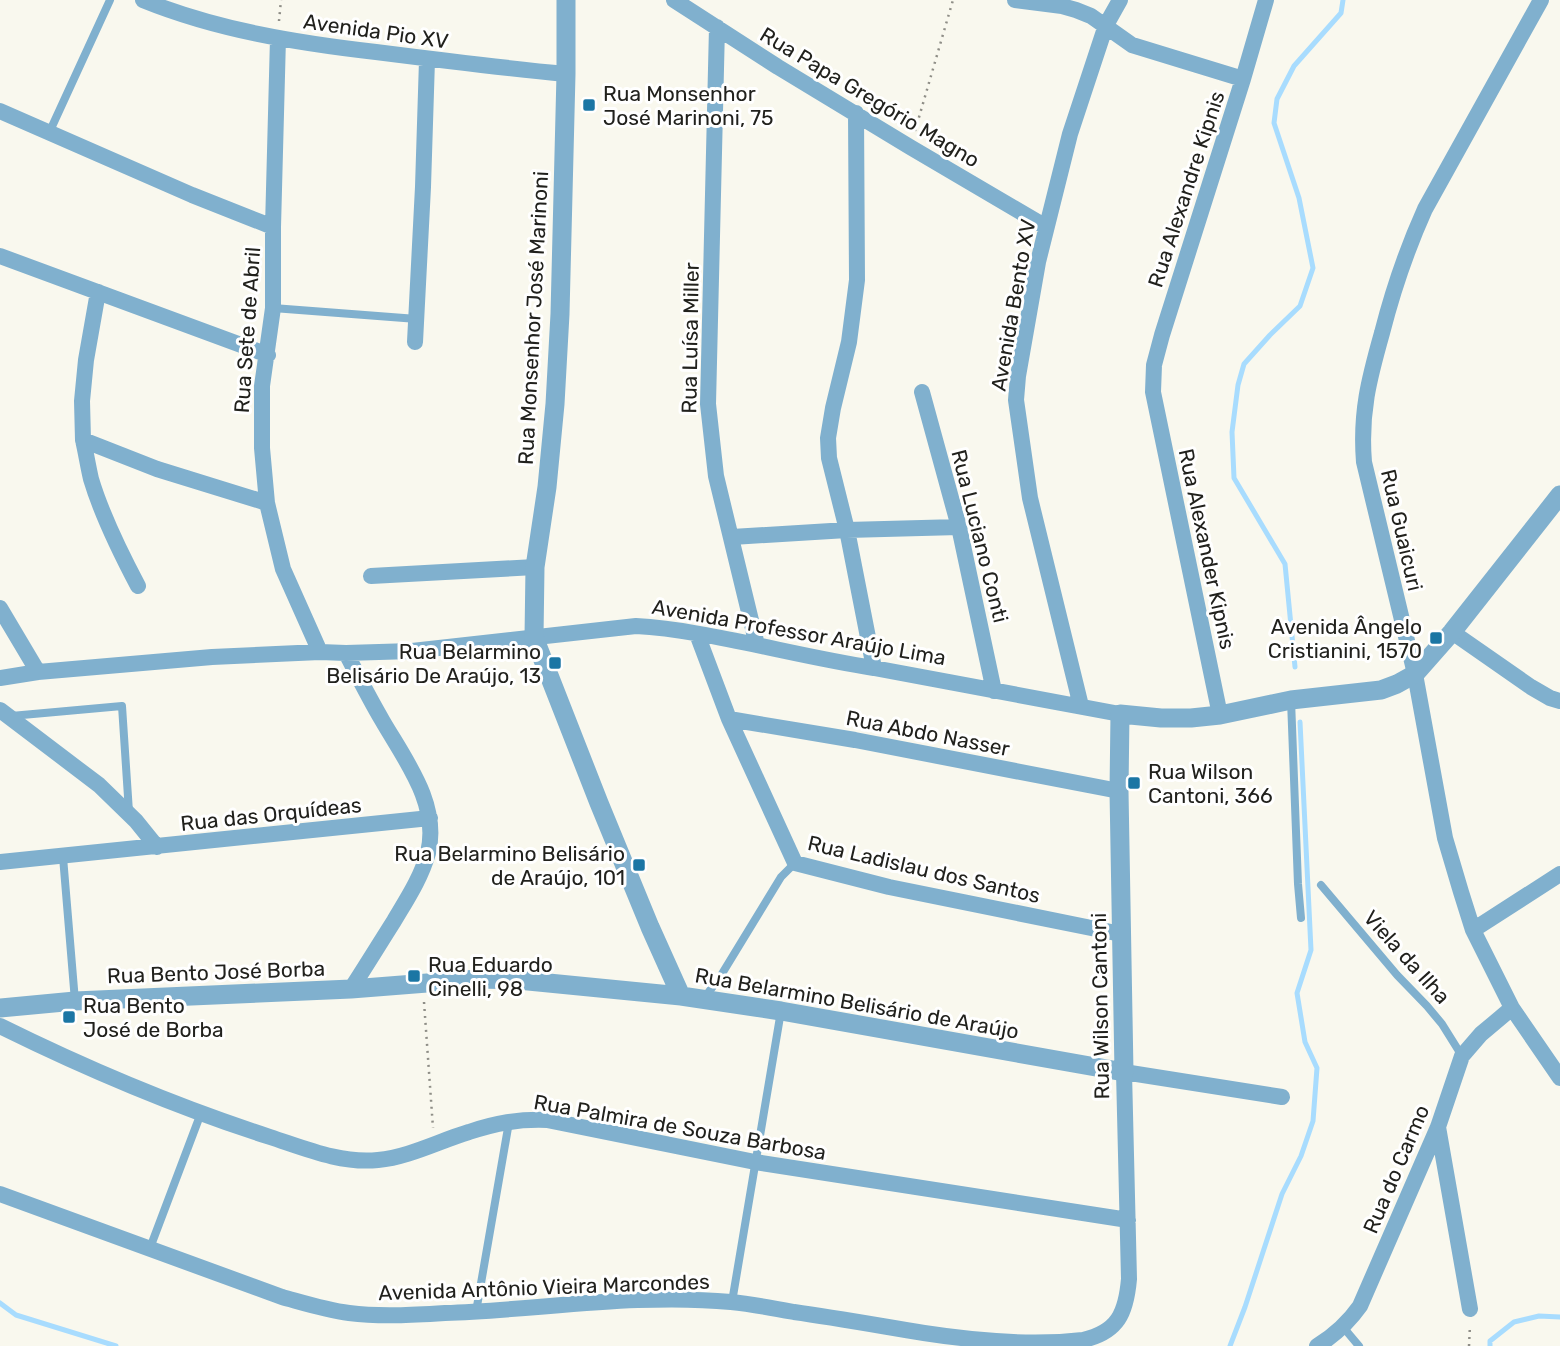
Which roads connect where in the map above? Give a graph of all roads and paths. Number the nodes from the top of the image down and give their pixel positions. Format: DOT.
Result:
graph roads {
  1 [pos="110,0"];
  2 [pos="143,0"];
  3 [pos="281,0"];
  4 [pos="566,0"];
  5 [pos="674,0"];
  6 [pos="953,0"];
  7 [pos="1015,0"];
  8 [pos="1120,0"];
  9 [pos="1266,0"];
  10 [pos="1541,0"];
  11 [pos="1105,25"];
  12 [pos="717,27"];
  13 [pos="278,38"];
  14 [pos="427,60"];
  15 [pos="566,74"];
  16 [pos="1243,79"];
  17 [pos="0,111"];
  18 [pos="856,113"];
  19 [pos="49,132"];
  20 [pos="910,147"];
  21 [pos="273,227"];
  22 [pos="1046,227"];
  23 [pos="0,256"];
  24 [pos="98,292"];
  25 [pos="273,308"];
  26 [pos="417,320"];
  27 [pos="415,342"];
  28 [pos="268,355"];
  29 [pos="922,392"];
  30 [pos="1153,392"];
  31 [pos="83,440"];
  32 [pos="1560,495"];
  33 [pos="267,503"];
  34 [pos="959,527"];
  35 [pos="847,530"];
  36 [pos="732,537"];
  37 [pos="535,566"];
  38 [pos="371,576"];
  39 [pos="138,586"];
  40 [pos="0,608"];
  41 [pos="1452,632"];
  42 [pos="698,634"];
  43 [pos="534,638"];
  44 [pos="757,645"];
  45 [pos="320,652"];
  46 [pos="346,653"];
  47 [pos="874,668"];
  48 [pos="38,672"];
  49 [pos="1415,674"];
  50 [pos="0,678"];
  51 [pos="994,691"];
  52 [pos="1291,700"];
  53 [pos="1560,701"];
  54 [pos="1082,706"];
  55 [pos="4,713"];
  56 [pos="1120,714"];
  57 [pos="1220,715"];
  58 [pos="729,719"];
  59 [pos="1119,791"];
  60 [pos="129,814"];
  61 [pos="430,818"];
  62 [pos="157,847"];
  63 [pos="63,857"];
  64 [pos="0,862"];
  65 [pos="795,863"];
  66 [pos="1560,874"];
  67 [pos="1321,885"];
  68 [pos="1301,918"];
  69 [pos="1473,930"];
  70 [pos="1121,934"];
  71 [pos="422,985"];
  72 [pos="351,989"];
  73 [pos="681,996"];
  74 [pos="703,1000"];
  75 [pos="75,1001"];
  76 [pos="0,1008"];
  77 [pos="1512,1008"];
  78 [pos="781,1012"];
  79 [pos="0,1026"];
  80 [pos="1462,1056"];
  81 [pos="1124,1072"];
  82 [pos="1560,1078"];
  83 [pos="1282,1097"];
  84 [pos="201,1112"];
  85 [pos="510,1121"];
  86 [pos="1438,1127"];
  87 [pos="434,1145"];
  88 [pos="755,1163"];
  89 [pos="0,1194"];
  90 [pos="1128,1220"];
  91 [pos="150,1248"];
  92 [pos="1127,1298"];
  93 [pos="732,1302"];
  94 [pos="1470,1309"];
  95 [pos="476,1312"];
  96 [pos="1343,1327"];
  97 [pos="1075,1343"];
  98 [pos="1317,1346"];
  99 [pos="1359,1346"];
  100 [pos="1469,1346"];
  1 -- 19 [label="lane"];
  2 -- 13 [label="street, Avenida Pio XV"];
  3 -- 13 [label="path"];
  4 -- 15 [label="street, Rua Monsenhor José Marinoni"];
  5 -- 12 [label="street, Rua Papa Gregório Magno"];
  6 -- 20 [label="path"];
  7 -- 11 [label="street"];
  8 -- 11 [label="street, Avenida Bento XV"];
  9 -- 16 [label="street, Rua Alexandre Kipnis"];
  10 -- 49 [label="street, Rua Guaicuri"];
  11 -- 16 [label="street"];
  11 -- 22 [label="street, Avenida Bento XV"];
  12 -- 18 [label="street, Rua Papa Gregório Magno"];
  12 -- 36 [label="street, Rua Luísa Miller"];
  13 -- 14 [label="street, Avenida Pio XV"];
  13 -- 21 [label="street, Rua Sete de Abril"];
  14 -- 15 [label="street, Avenida Pio XV"];
  14 -- 26 [label="street"];
  15 -- 37 [label="street, Rua Monsenhor José Marinoni"];
  16 -- 30 [label="street, Rua Alexandre Kipnis"];
  17 -- 19 [label="street"];
  18 -- 20 [label="street, Rua Papa Gregório Magno"];
  18 -- 35 [label="street"];
  19 -- 21 [label="street"];
  20 -- 22 [label="street, Rua Papa Gregório Magno"];
  21 -- 25 [label="street, Rua Sete de Abril"];
  22 -- 54 [label="street, Avenida Bento XV"];
  23 -- 24 [label="street"];
  24 -- 28 [label="street"];
  24 -- 31 [label="street"];
  25 -- 26 [label="lane"];
  25 -- 28 [label="street, Rua Sete de Abril"];
  26 -- 27 [label="street"];
  28 -- 33 [label="street, Rua Sete de Abril"];
  29 -- 34 [label="street, Rua Luciano Conti"];
  30 -- 57 [label="street, Rua Alexander Kipnis"];
  31 -- 33 [label="street"];
  31 -- 39 [label="street"];
  32 -- 41 [label="street"];
  33 -- 45 [label="street, Rua Sete de Abril"];
  34 -- 35 [label="street"];
  34 -- 51 [label="street, Rua Luciano Conti"];
  35 -- 36 [label="street"];
  35 -- 47 [label="street"];
  36 -- 44 [label="street, Rua Luísa Miller"];
  37 -- 38 [label="street"];
  37 -- 43 [label="street, Rua Monsenhor José Marinoni"];
  40 -- 48 [label="street"];
  41 -- 49 [label="street"];
  41 -- 53 [label="street"];
  42 -- 43 [label="street, Avenida Professor Araújo Lima"];
  42 -- 44 [label="street, Avenida Professor Araújo Lima"];
  42 -- 58 [label="street, Rua Ladislau dos Santos"];
  43 -- 46 [label="street, Avenida Professor Araújo Lima"];
  43 -- 73 [label="street, Rua Belarmino Belisário de Araújo"];
  44 -- 47 [label="street, Avenida Professor Araújo Lima"];
  45 -- 46 [label="street, Avenida Professor Araújo Lima"];
  45 -- 48 [label="street, Avenida Professor Araújo Lima"];
  46 -- 61 [label="street, Rua Bento José Borba"];
  47 -- 51 [label="street, Avenida Professor Araújo Lima"];
  48 -- 50 [label="street, Avenida Professor Araújo Lima"];
  49 -- 52 [label="street, Avenida Professor Araújo Lima"];
  49 -- 69 [label="street, Rua Guaicuri"];
  51 -- 54 [label="street, Avenida Professor Araújo Lima"];
  52 -- 57 [label="street, Avenida Professor Araújo Lima"];
  52 -- 68 [label="lane"];
  54 -- 56 [label="street, Avenida Professor Araújo Lima"];
  55 -- 60 [label="street, Rua das Orquídeas"];
  55 -- 60 [label="lane"];
  56 -- 57 [label="street, Avenida Professor Araújo Lima"];
  56 -- 59 [label="street, Rua Wilson Cantoni"];
  58 -- 59 [label="street, Rua Abdo Nasser"];
  58 -- 65 [label="street, Rua Ladislau dos Santos"];
  59 -- 70 [label="street, Rua Wilson Cantoni"];
  60 -- 62 [label="street, Rua das Orquídeas"];
  61 -- 62 [label="street, Rua das Orquídeas"];
  61 -- 72 [label="street, Rua Bento José Borba"];
  62 -- 63 [label="street"];
  63 -- 64 [label="street"];
  63 -- 75 [label="lane"];
  65 -- 70 [label="street, Rua Ladislau dos Santos"];
  65 -- 74 [label="lane"];
  66 -- 69 [label="street"];
  67 -- 80 [label="lane, Viela da Ilha"];
  69 -- 77 [label="street, Rua Guaicuri"];
  70 -- 81 [label="street, Rua Wilson Cantoni"];
  71 -- 72 [label="street"];
  71 -- 73 [label="street"];
  71 -- 87 [label="path"];
  72 -- 75 [label="street, Rua Bento José Borba"];
  73 -- 74 [label="street, Rua Belarmino Belisário de Araújo"];
  74 -- 78 [label="street, Rua Belarmino Belisário de Araújo"];
  75 -- 76 [label="street, Rua Bento José Borba"];
  77 -- 80 [label="street, Rua do Carmo"];
  77 -- 82 [label="street, Rua Guaicuri"];
  78 -- 81 [label="street, Rua Belarmino Belisário de Araújo"];
  78 -- 88 [label="lane"];
  79 -- 84 [label="street, Rua Palmira de Souza Barbosa"];
  80 -- 86 [label="street, Rua do Carmo"];
  81 -- 83 [label="street, Rua Belarmino Belisário de Araújo"];
  81 -- 90 [label="street, Rua Wilson Cantoni"];
  84 -- 87 [label="street, Rua Palmira de Souza Barbosa"];
  84 -- 91 [label="lane"];
  85 -- 87 [label="street, Rua Palmira de Souza Barbosa"];
  85 -- 88 [label="street, Rua Palmira de Souza Barbosa"];
  85 -- 95 [label="lane"];
  86 -- 94 [label="street"];
  86 -- 96 [label="street, Rua do Carmo"];
  88 -- 90 [label="street, Rua Palmira de Souza Barbosa"];
  88 -- 93 [label="lane"];
  89 -- 91 [label="street, Avenida Antônio Vieira Marcondes"];
  90 -- 92 [label="street, Rua Wilson Cantoni"];
  91 -- 95 [label="street, Avenida Antônio Vieira Marcondes"];
  92 -- 97 [label="street, Avenida Antônio Vieira Marcondes"];
  93 -- 95 [label="street, Avenida Antônio Vieira Marcondes"];
  93 -- 97 [label="street, Avenida Antônio Vieira Marcondes"];
  94 -- 100 [label="path"];
  96 -- 98 [label="street, Rua do Carmo"];
  96 -- 99 [label="lane"];
}
